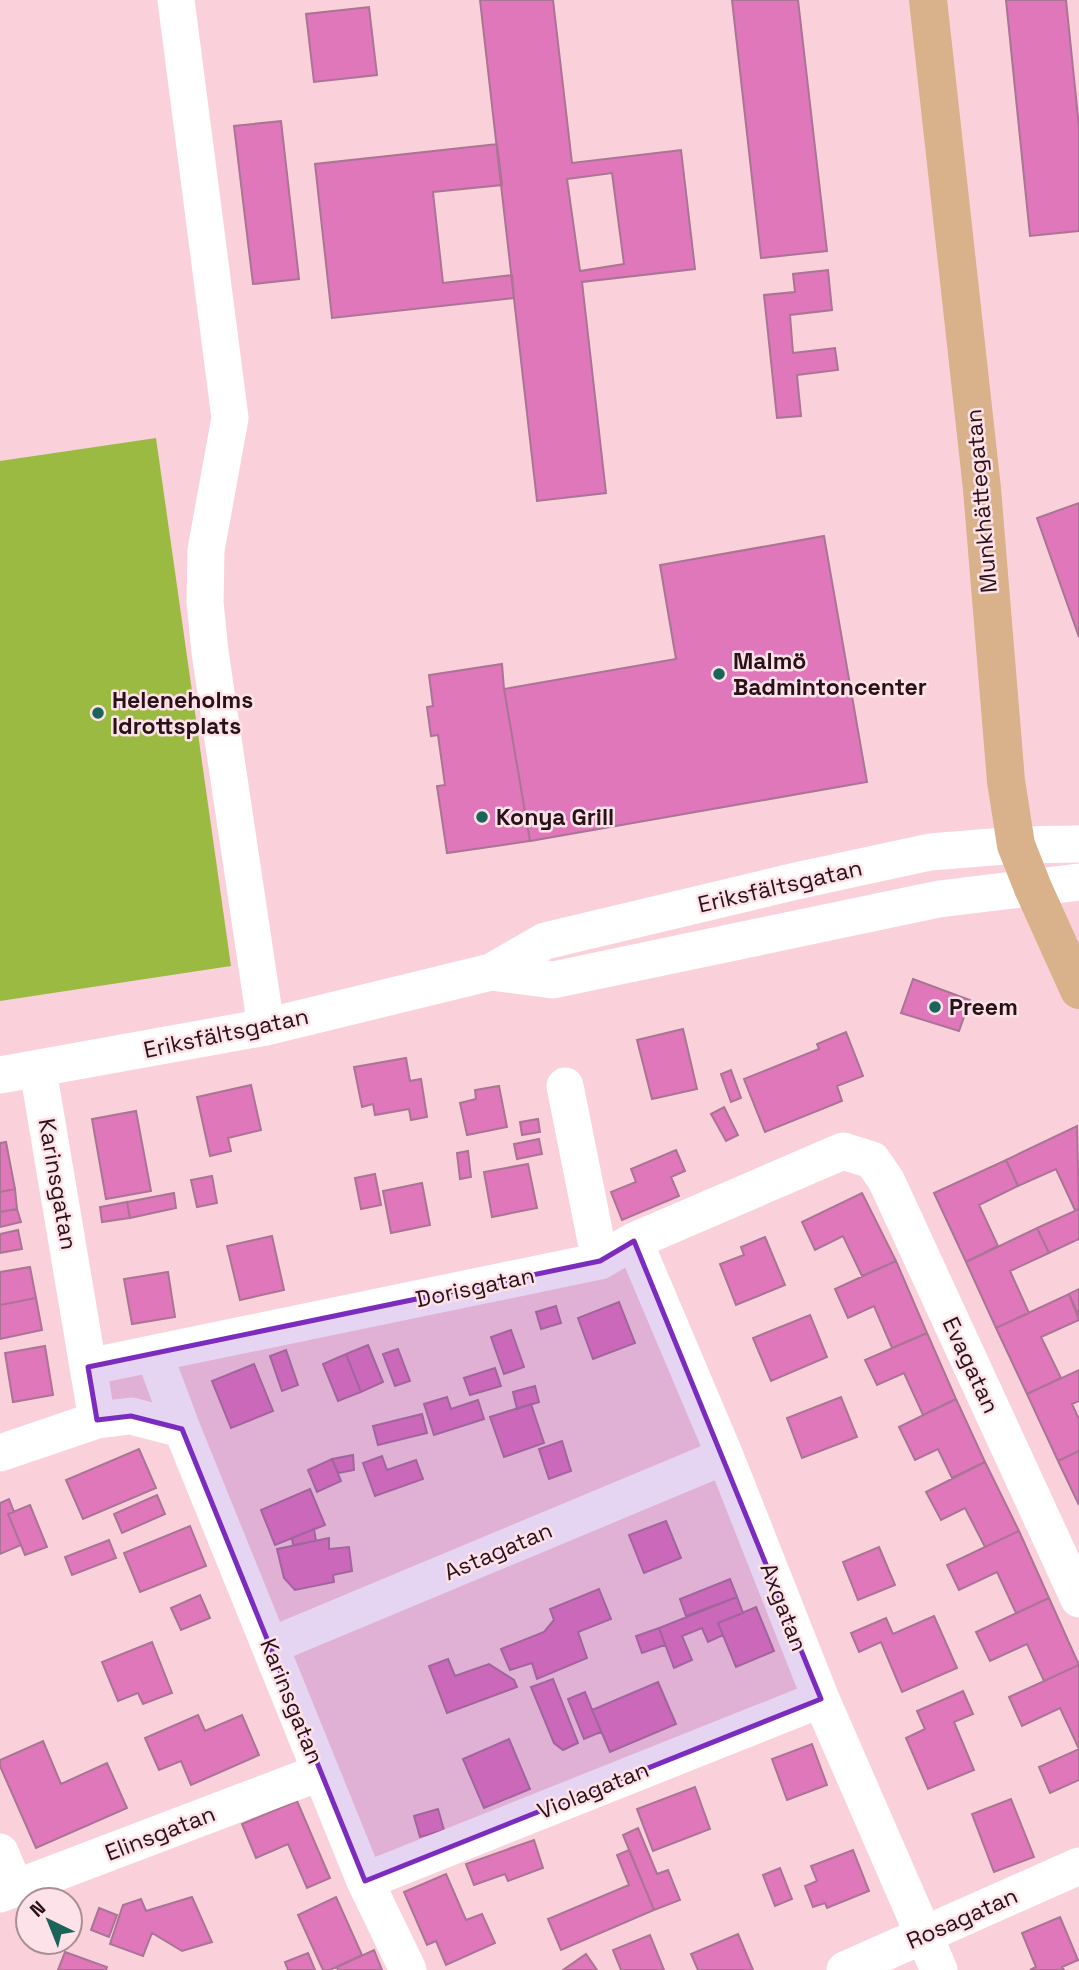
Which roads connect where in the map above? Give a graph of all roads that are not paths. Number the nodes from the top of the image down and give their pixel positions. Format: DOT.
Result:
graph roads {
  1 [pos="176,0"];
  2 [pos="928,0"];
  3 [pos="1079,844"];
  4 [pos="1016,845"];
  5 [pos="1079,882"];
  6 [pos="1033,888"];
  7 [pos="491,972"];
  8 [pos="1079,990"];
  9 [pos="266,1027"];
  10 [pos="38,1070"];
  11 [pos="0,1075"];
  12 [pos="565,1086"];
  13 [pos="843,1151"];
  14 [pos="634,1241"];
  15 [pos="600,1261"];
  16 [pos="154,1354"];
  17 [pos="88,1367"];
  18 [pos="97,1420"];
  19 [pos="182,1429"];
  20 [pos="0,1454"];
  21 [pos="725,1456"];
  22 [pos="1079,1599"];
  23 [pos="270,1646"];
  24 [pos="821,1699"];
  25 [pos="321,1772"];
  26 [pos="0,1852"];
  27 [pos="1079,1866"];
  28 [pos="365,1881"];
  29 [pos="7,1891"];
  30 [pos="925,1936"];
  31 [pos="408,1970"];
  32 [pos="845,1970"];
  33 [pos="939,1970"];
  1 -- 9 [label="street"];
  2 -- 4 [label="main road, Munkhättegatan"];
  3 -- 4 [label="street, Eriksfältsgatan"];
  4 -- 6 [label="main road, Munkhättegatan"];
  4 -- 7 [label="street, Eriksfältsgatan"];
  5 -- 6 [label="street, Eriksfältsgatan"];
  6 -- 7 [label="street, Eriksfältsgatan"];
  6 -- 8 [label="main road, Munkhättegatan"];
  7 -- 9 [label="street, Eriksfältsgatan"];
  9 -- 10 [label="street, Eriksfältsgatan"];
  10 -- 11 [label="street, Eriksfältsgatan"];
  10 -- 17 [label="street, Karinsgatan"];
  12 -- 15 [label="street"];
  13 -- 14 [label="street, Dorisgatan"];
  13 -- 22 [label="street, Evagatan"];
  14 -- 15 [label="street, Dorisgatan"];
  14 -- 21 [label="street, Axgatan"];
  15 -- 16 [label="street, Dorisgatan"];
  16 -- 17 [label="street, Dorisgatan"];
  16 -- 19 [label="street, Karinsgatan"];
  17 -- 18 [label="street, Karinsgatan"];
  18 -- 19 [label="street"];
  18 -- 20 [label="street"];
  19 -- 23 [label="street, Karinsgatan"];
  21 -- 23 [label="street, Astagatan"];
  21 -- 24 [label="street, Axgatan"];
  23 -- 25 [label="street, Karinsgatan"];
  24 -- 28 [label="street, Violagatan"];
  24 -- 30 [label="street, Axgatan"];
  25 -- 28 [label="street, Karinsgatan"];
  25 -- 29 [label="street, Elinsgatan"];
  26 -- 29 [label="street"];
  27 -- 30 [label="street, Rosagatan"];
  28 -- 31 [label="street, Karinsgatan"];
  30 -- 32 [label="street, Rosagatan"];
  30 -- 33 [label="street, Axgatan"];
}
